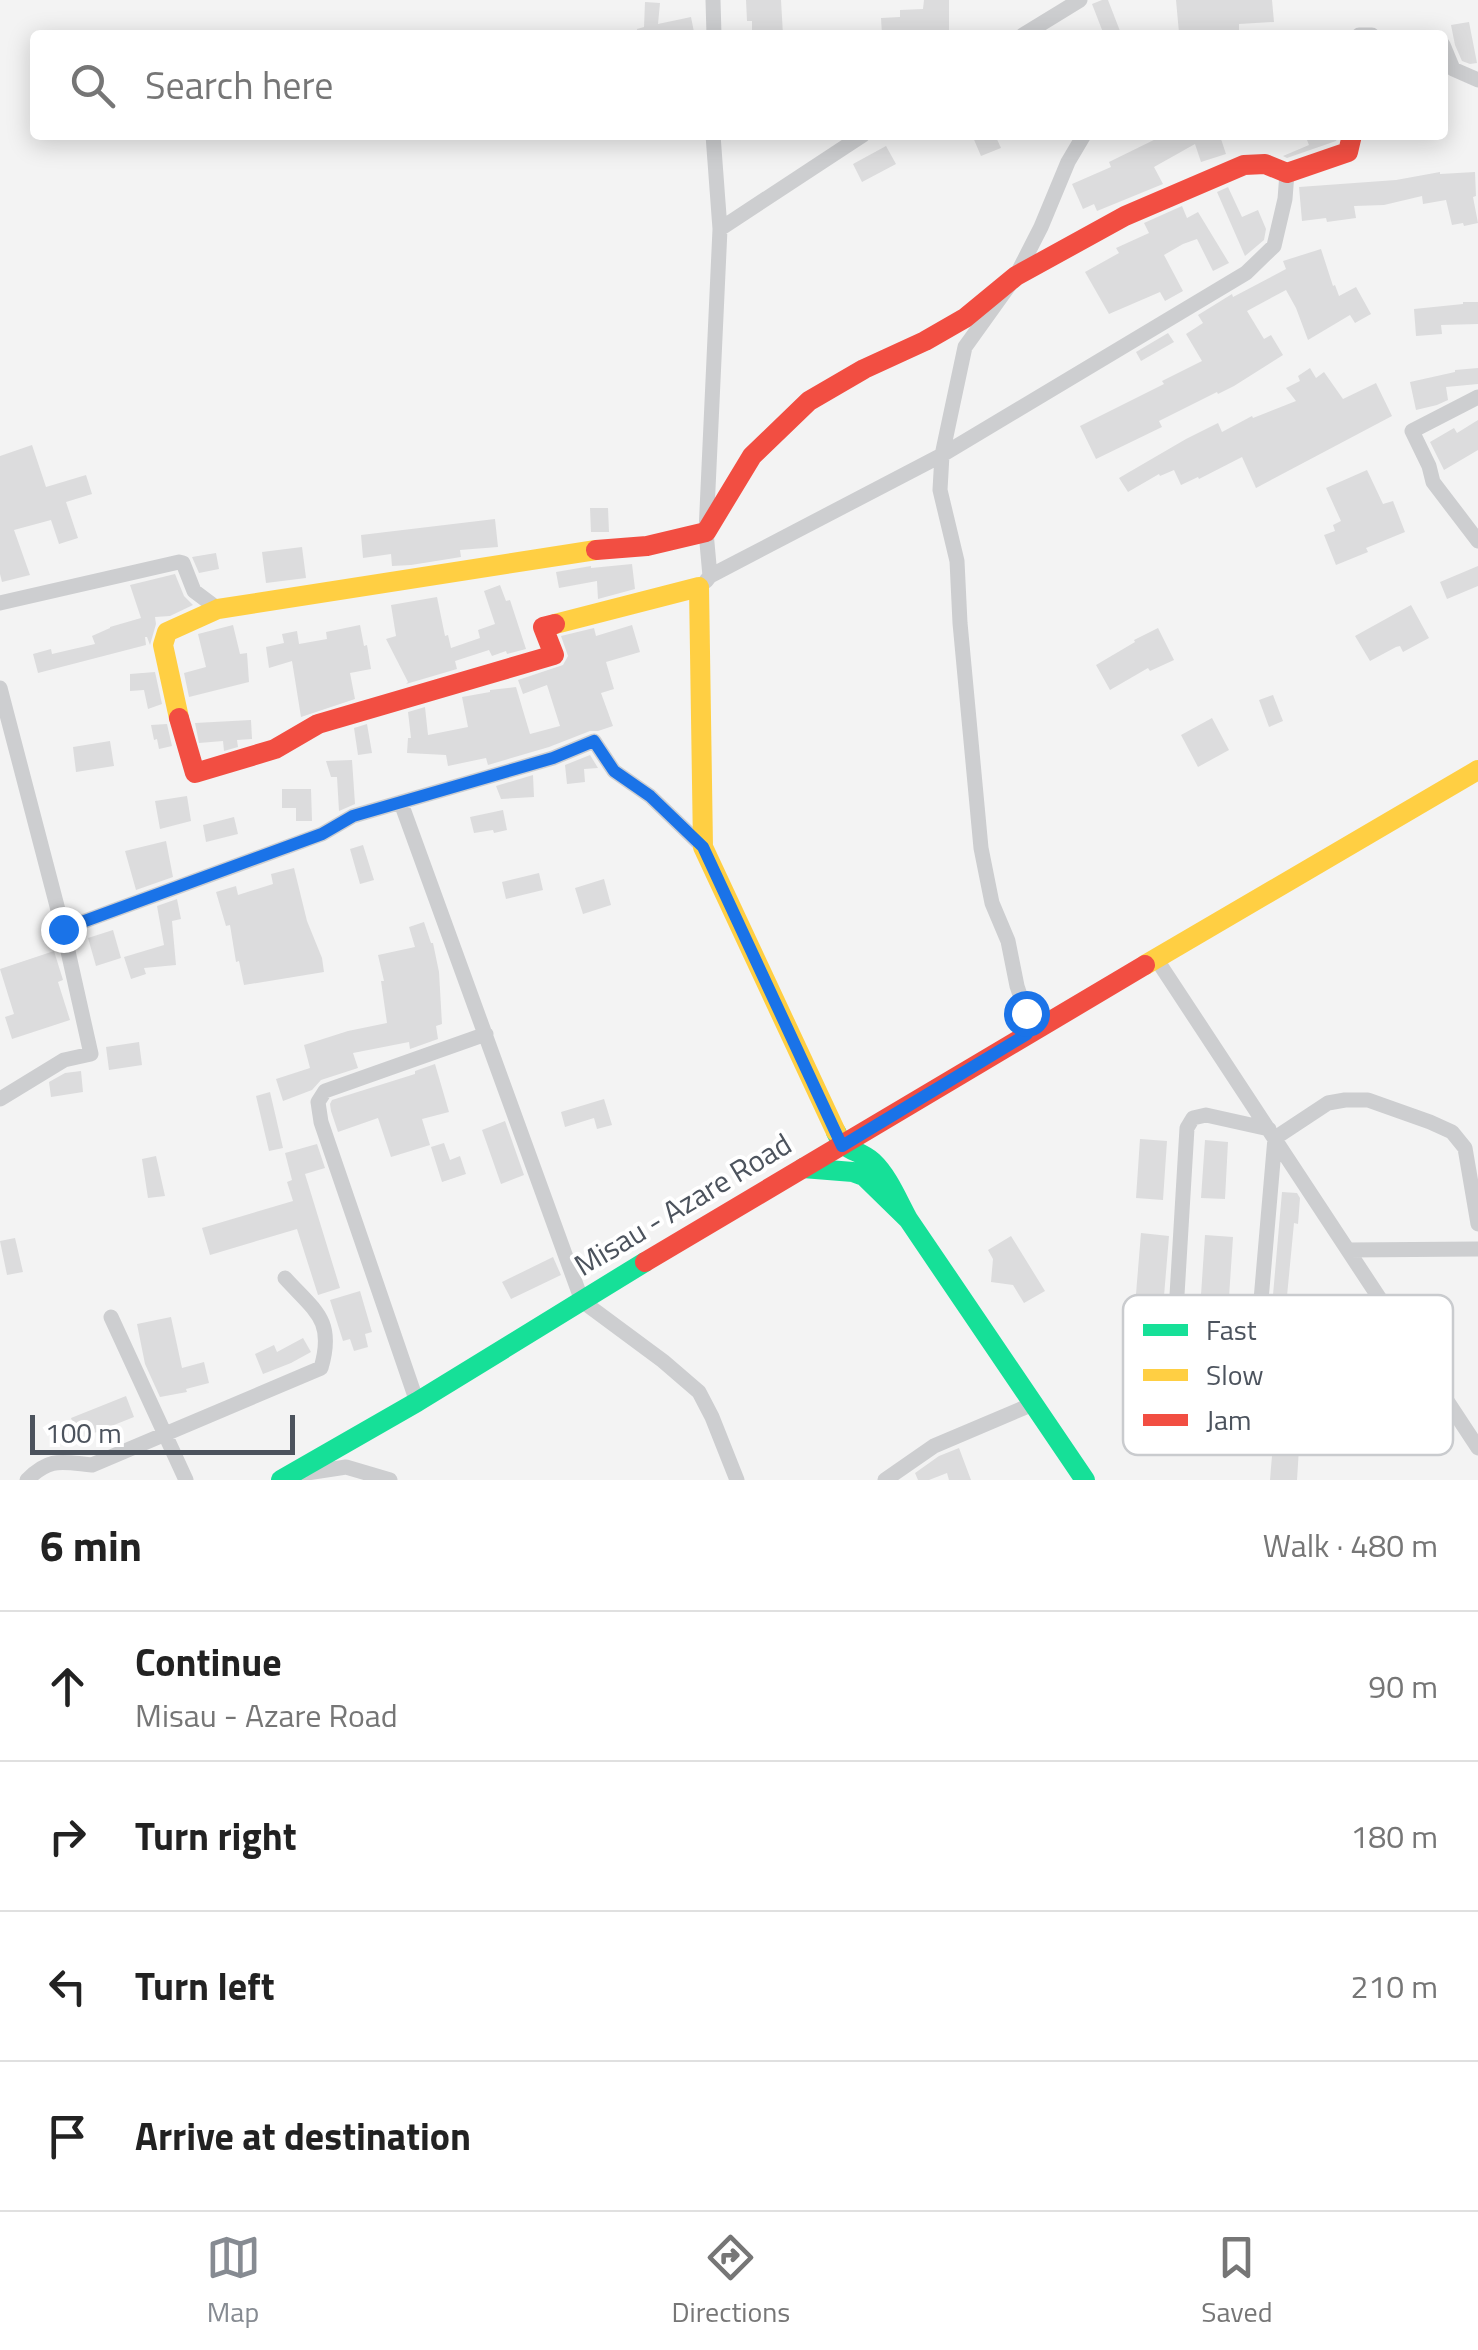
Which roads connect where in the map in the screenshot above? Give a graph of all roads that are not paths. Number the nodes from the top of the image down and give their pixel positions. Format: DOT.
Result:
graph roads {
  1 [pos="713,0"];
  2 [pos="1080,0"];
  3 [pos="714,30"];
  4 [pos="1032,30"];
  5 [pos="1448,56"];
  6 [pos="1478,80"];
  7 [pos="713,140"];
  8 [pos="855,140"];
  9 [pos="1081,140"];
  10 [pos="1351,140"];
  11 [pos="1287,173"];
  12 [pos="720,228"];
  13 [pos="1016,276"];
  14 [pos="1478,397"];
  15 [pos="942,455"];
  16 [pos="706,532"];
  17 [pos="1478,541"];
  18 [pos="705,581"];
  19 [pos="0,603"];
  20 [pos="218,609"];
  21 [pos="0,688"];
  22 [pos="1478,770"];
  23 [pos="402,803"];
  24 [pos="703,847"];
  25 [pos="63,929"];
  26 [pos="1156,960"];
  27 [pos="486,1034"];
  28 [pos="1027,1034"];
  29 [pos="0,1098"];
  30 [pos="1272,1133"];
  31 [pos="842,1146"];
  32 [pos="803,1168"];
  33 [pos="908,1220"];
  34 [pos="1478,1224"];
  35 [pos="1478,1249"];
  36 [pos="1348,1250"];
  37 [pos="285,1278"];
  38 [pos="1177,1295"];
  39 [pos="1259,1295"];
  40 [pos="1378,1295"];
  41 [pos="582,1301"];
  42 [pos="112,1317"];
  43 [pos="417,1402"];
  44 [pos="1033,1404"];
  45 [pos="1453,1410"];
  46 [pos="166,1436"];
  47 [pos="1478,1448"];
  48 [pos="351,1473"];
  49 [pos="1080,1475"];
  50 [pos="284,1478"];
  51 [pos="27,1480"];
  52 [pos="186,1480"];
  53 [pos="390,1480"];
  54 [pos="737,1480"];
  55 [pos="885,1480"];
  1 -- 3 [label="street"];
  2 -- 4 [label="street"];
  5 -- 6 [label="street"];
  7 -- 12 [label="street"];
  8 -- 12 [label="street"];
  9 -- 13 [label="street"];
  10 -- 11 [label="street"];
  11 -- 13 [label="street"];
  11 -- 15 [label="street"];
  12 -- 16 [label="street"];
  13 -- 15 [label="street"];
  13 -- 16 [label="street"];
  14 -- 17 [label="street"];
  15 -- 18 [label="street"];
  15 -- 28 [label="street"];
  16 -- 18 [label="street"];
  16 -- 20 [label="street"];
  18 -- 20 [label="street"];
  18 -- 24 [label="street"];
  19 -- 20 [label="street"];
  21 -- 25 [label="street"];
  22 -- 26 [label="street, Misau - Azare Road"];
  23 -- 24 [label="street"];
  23 -- 25 [label="street"];
  23 -- 27 [label="street"];
  24 -- 31 [label="street"];
  25 -- 29 [label="street"];
  26 -- 28 [label="street, Misau - Azare Road"];
  26 -- 30 [label="street"];
  27 -- 41 [label="street"];
  27 -- 43 [label="street"];
  28 -- 31 [label="street, Misau - Azare Road"];
  30 -- 34 [label="street"];
  30 -- 36 [label="street"];
  30 -- 38 [label="street"];
  30 -- 39 [label="street"];
  31 -- 32 [label="street, Misau - Azare Road"];
  31 -- 33 [label="street"];
  32 -- 33 [label="street"];
  32 -- 41 [label="street, Misau - Azare Road"];
  33 -- 44 [label="street"];
  35 -- 36 [label="street"];
  36 -- 40 [label="street"];
  37 -- 46 [label="street"];
  41 -- 43 [label="street, Misau - Azare Road"];
  41 -- 54 [label="street"];
  42 -- 46 [label="street"];
  43 -- 50 [label="street, Misau - Azare Road"];
  44 -- 49 [label="street"];
  44 -- 55 [label="street"];
  45 -- 47 [label="street"];
  46 -- 51 [label="street"];
  46 -- 52 [label="street"];
  48 -- 50 [label="street"];
  48 -- 53 [label="street"];
}
